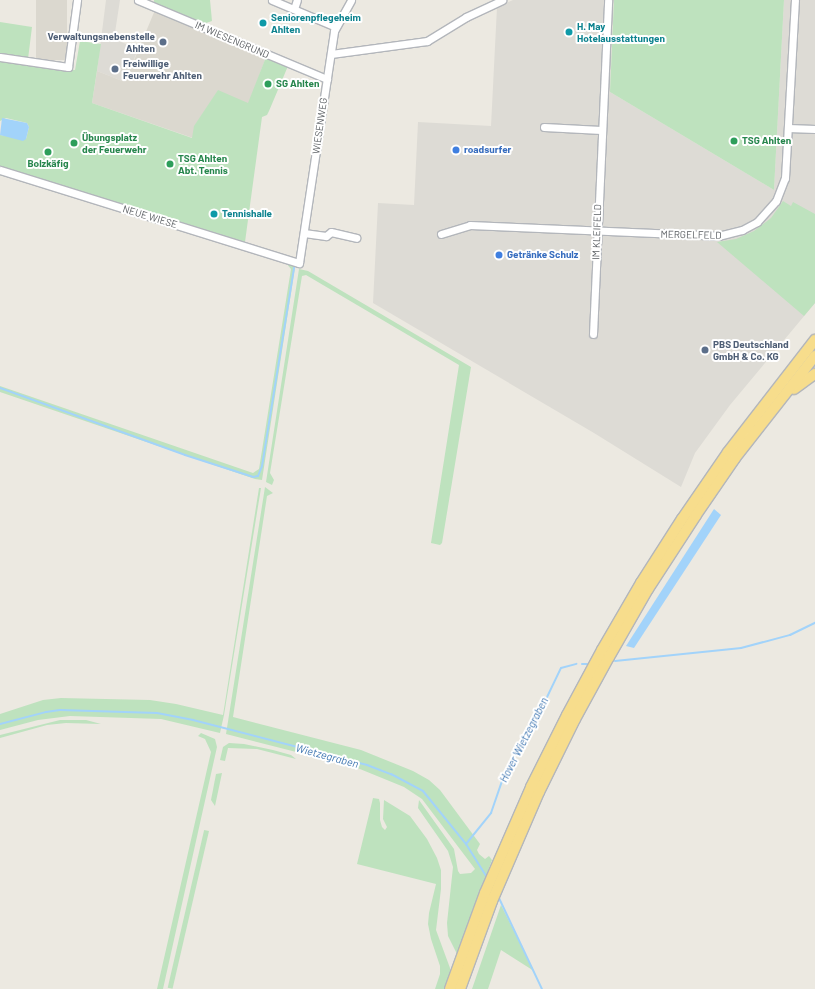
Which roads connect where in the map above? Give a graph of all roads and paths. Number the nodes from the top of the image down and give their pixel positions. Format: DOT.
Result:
graph roads {
  1 [pos="77,0"];
  2 [pos="138,0"];
  3 [pos="272,0"];
  4 [pos="297,0"];
  5 [pos="351,0"];
  6 [pos="502,0"];
  7 [pos="608,0"];
  8 [pos="795,0"];
  9 [pos="294,9"];
  10 [pos="336,27"];
  11 [pos="331,54"];
  12 [pos="0,57"];
  13 [pos="327,79"];
  14 [pos="544,127"];
  15 [pos="788,128"];
  16 [pos="815,129"];
  17 [pos="601,130"];
  18 [pos="0,170"];
  19 [pos="597,232"];
  20 [pos="304,233"];
  21 [pos="441,234"];
  22 [pos="356,238"];
  23 [pos="299,264"];
  24 [pos="593,334"];
  25 [pos="815,340"];
  26 [pos="815,356"];
  27 [pos="815,374"];
  28 [pos="782,397"];
  29 [pos="501,868"];
  30 [pos="450,989"];
  31 [pos="460,989"];
  1 -- 12 [label="street"];
  2 -- 13 [label="street, IM WIESENGRUND"];
  3 -- 9 [label="street"];
  4 -- 9 [label="street"];
  5 -- 10 [label="street, WIESENWEG"];
  6 -- 11 [label="street"];
  7 -- 17 [label="street, IM KLEIFELD"];
  8 -- 15 [label="street, MERGELFELD"];
  9 -- 10 [label="street"];
  10 -- 11 [label="street, WIESENWEG"];
  11 -- 13 [label="street, WIESENWEG"];
  13 -- 20 [label="street, WIESENWEG"];
  14 -- 17 [label="street"];
  15 -- 16 [label="street"];
  15 -- 19 [label="street, MERGELFELD"];
  17 -- 19 [label="street, IM KLEIFELD"];
  18 -- 23 [label="street, NEUE WIESE"];
  19 -- 21 [label="street, MERGELFELD"];
  19 -- 24 [label="street, IM KLEIFELD"];
  20 -- 22 [label="street"];
  20 -- 23 [label="street, WIESENWEG"];
  25 -- 29 [label="highway"];
  26 -- 28 [label="highway"];
  27 -- 28 [label="highway"];
  28 -- 29 [label="highway"];
  29 -- 30 [label="highway"];
  29 -- 31 [label="highway"];
}
